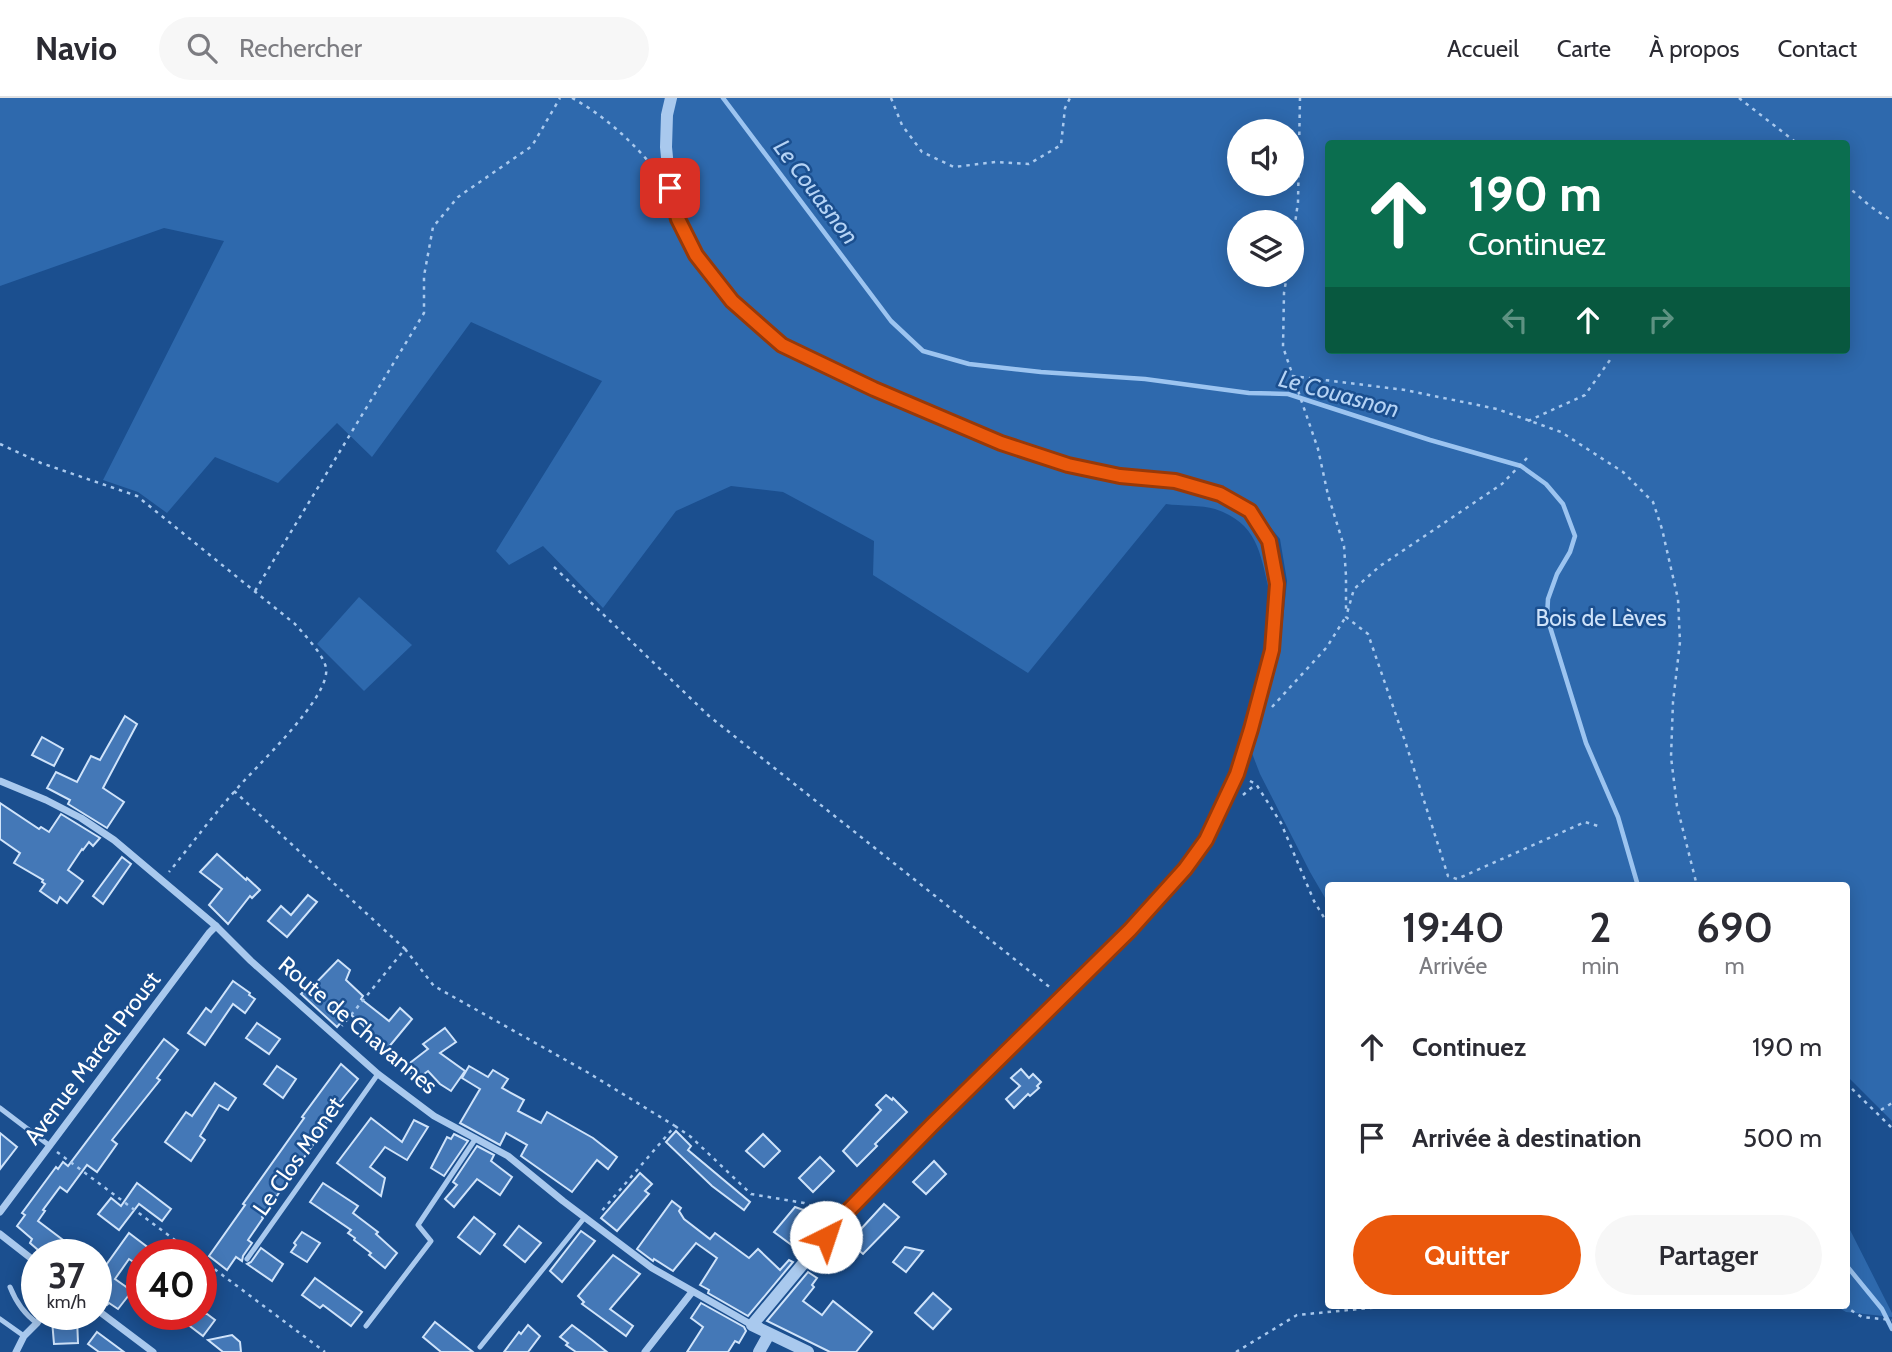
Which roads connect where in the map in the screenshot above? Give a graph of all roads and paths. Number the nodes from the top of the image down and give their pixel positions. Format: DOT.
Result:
graph roads {
  1 [pos="560,98"];
  2 [pos="572,98"];
  3 [pos="671,98"];
  4 [pos="891,98"];
  5 [pos="1070,98"];
  6 [pos="1300,98"];
  7 [pos="1740,98"];
  8 [pos="1793,140"];
  9 [pos="653,167"];
  10 [pos="1850,188"];
  11 [pos="1297,210"];
  12 [pos="1892,221"];
  13 [pos="1285,287"];
  14 [pos="1610,360"];
  15 [pos="1292,376"];
  16 [pos="1528,421"];
  17 [pos="0,444"];
  18 [pos="1527,458"];
  19 [pos="554,567"];
  20 [pos="255,591"];
  21 [pos="1346,617"];
  22 [pos="1270,709"];
  23 [pos="1237,774"];
  24 [pos="0,781"];
  25 [pos="234,791"];
  26 [pos="1598,826"];
  27 [pos="163,880"];
  28 [pos="1696,882"];
  29 [pos="1325,919"];
  30 [pos="216,926"];
  31 [pos="405,949"];
  32 [pos="1062,998"];
  33 [pos="335,1034"];
  34 [pos="378,1073"];
  35 [pos="1850,1087"];
  36 [pos="1892,1103"];
  37 [pos="0,1108"];
  38 [pos="1881,1110"];
  39 [pos="675,1126"];
  40 [pos="1892,1128"];
  41 [pos="476,1139"];
  42 [pos="50,1146"];
  43 [pos="0,1212"];
  44 [pos="843,1216"];
  45 [pos="589,1220"];
  46 [pos="0,1234"];
  47 [pos="174,1239"];
  48 [pos="21,1250"];
  49 [pos="247,1259"];
  50 [pos="217,1271"];
  51 [pos="10,1287"];
  52 [pos="692,1292"];
  53 [pos="21,1307"];
  54 [pos="1360,1309"];
  55 [pos="1849,1309"];
  56 [pos="0,1319"];
  57 [pos="1892,1320"];
  58 [pos="112,1321"];
  59 [pos="752,1325"];
  60 [pos="366,1326"];
  61 [pos="30,1330"];
  62 [pos="769,1334"];
  63 [pos="24,1336"];
  64 [pos="480,1348"];
  65 [pos="16,1352"];
  66 [pos="153,1352"];
  67 [pos="323,1352"];
  68 [pos="645,1352"];
  69 [pos="759,1352"];
  70 [pos="808,1352"];
  71 [pos="1236,1352"];
  1 -- 20 [label="path"];
  2 -- 9 [label="path"];
  3 -- 23 [label="street"];
  4 -- 5 [label="path"];
  6 -- 11 [label="path"];
  7 -- 8 [label="path"];
  10 -- 12 [label="path"];
  13 -- 15 [label="path"];
  14 -- 16 [label="path"];
  15 -- 16 [label="path"];
  15 -- 21 [label="path"];
  16 -- 28 [label="path"];
  17 -- 20 [label="path"];
  18 -- 21 [label="path"];
  19 -- 32 [label="path"];
  20 -- 25 [label="path"];
  21 -- 22 [label="path"];
  21 -- 26 [label="path"];
  23 -- 29 [label="path"];
  23 -- 32 [label="street"];
  24 -- 27 [label="street, Route de Chavannes"];
  25 -- 27 [label="path"];
  25 -- 31 [label="path"];
  27 -- 30 [label="street, Route de Chavannes"];
  30 -- 33 [label="street, Route de Chavannes"];
  30 -- 42 [label="street, Avenue Marcel Proust"];
  31 -- 33 [label="path"];
  31 -- 39 [label="path"];
  32 -- 44 [label="street"];
  33 -- 34 [label="street, Route de Chavannes"];
  34 -- 41 [label="street, Route de Chavannes"];
  34 -- 49 [label="lane, Le Clos Monet"];
  35 -- 40 [label="path"];
  36 -- 38 [label="path"];
  37 -- 42 [label="lane"];
  39 -- 44 [label="path"];
  39 -- 45 [label="path"];
  41 -- 45 [label="street, Route de Chavannes"];
  41 -- 60 [label="lane"];
  42 -- 43 [label="street, Avenue Marcel Proust"];
  42 -- 47 [label="path"];
  44 -- 59 [label="street"];
  45 -- 52 [label="street, Route de Chavannes"];
  45 -- 64 [label="lane"];
  46 -- 48 [label="street"];
  50 -- 67 [label="path"];
  51 -- 53 [label="lane"];
  52 -- 59 [label="street, Route de Chavannes"];
  52 -- 68 [label="street"];
  54 -- 71 [label="path"];
  55 -- 57 [label="path"];
  56 -- 63 [label="lane"];
  58 -- 66 [label="street"];
  59 -- 62 [label="street, Route de Chavannes"];
  61 -- 63 [label="street"];
  62 -- 69 [label="street"];
  62 -- 70 [label="street, Route de Chavannes"];
  63 -- 65 [label="street"];
}
